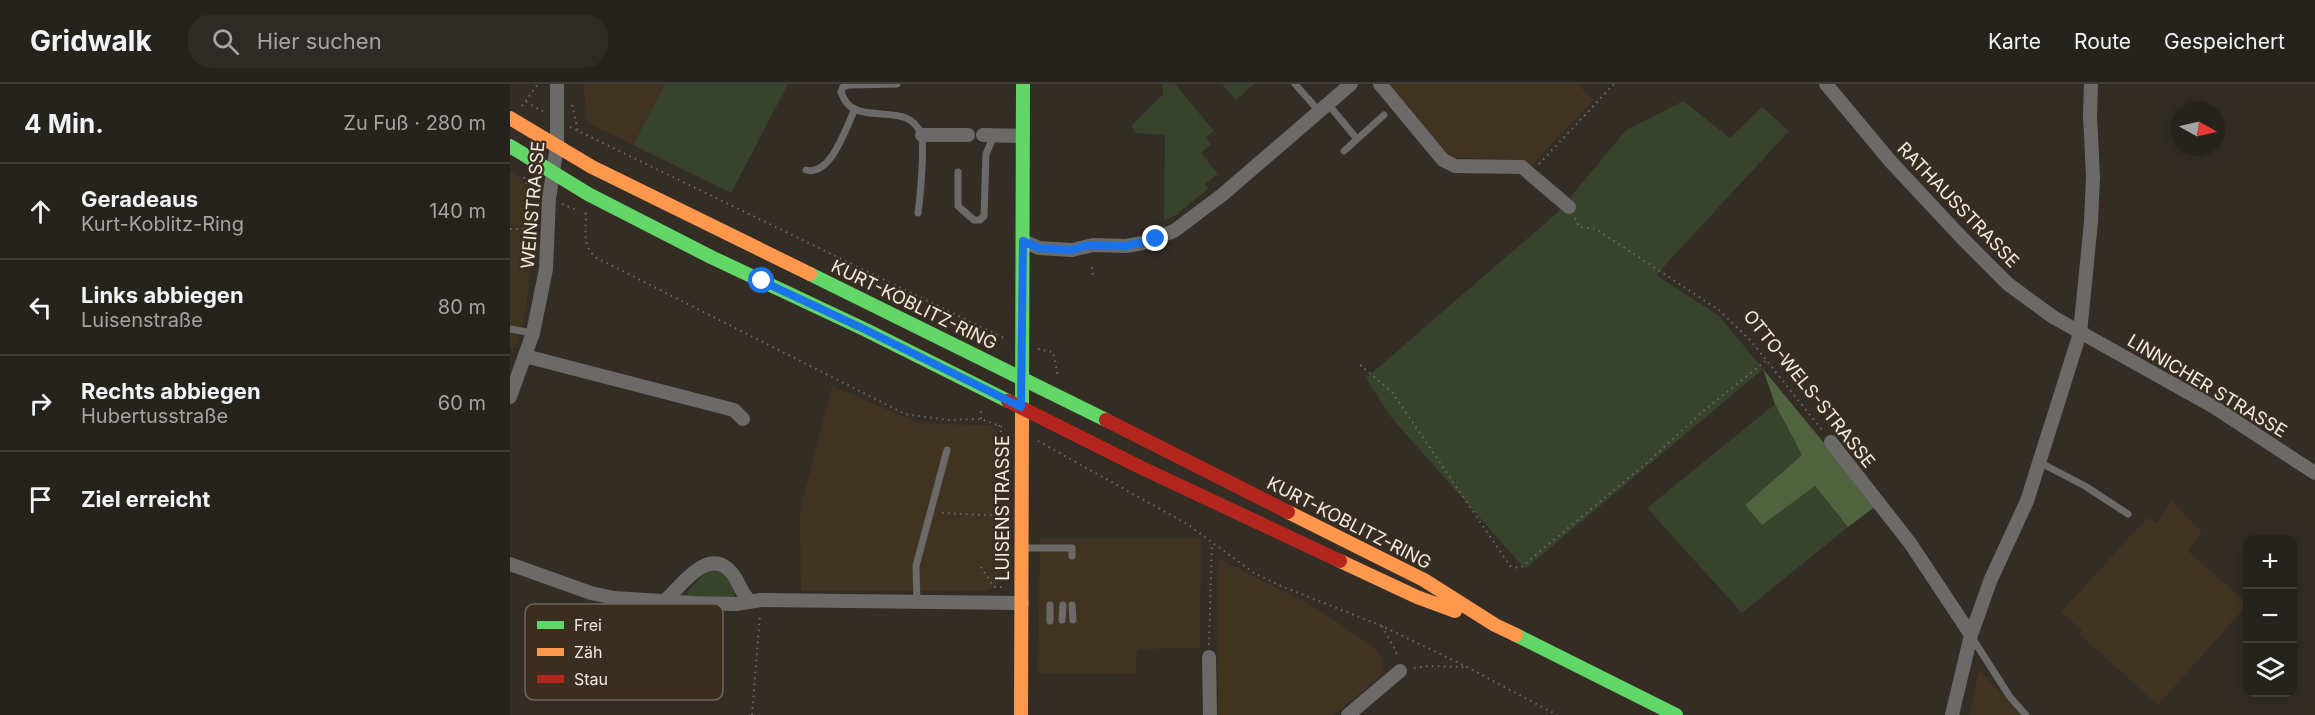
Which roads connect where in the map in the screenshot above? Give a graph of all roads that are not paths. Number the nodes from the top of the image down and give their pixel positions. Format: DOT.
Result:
graph roads {
  1 [pos="558,84"];
  2 [pos="897,84"];
  3 [pos="1023,84"];
  4 [pos="1295,84"];
  5 [pos="1351,84"];
  6 [pos="1380,84"];
  7 [pos="1826,84"];
  8 [pos="2091,84"];
  9 [pos="1324,107"];
  10 [pos="855,109"];
  11 [pos="1384,116"];
  12 [pos="510,118"];
  13 [pos="922,135"];
  14 [pos="968,135"];
  15 [pos="988,136"];
  16 [pos="1023,136"];
  17 [pos="1357,139"];
  18 [pos="557,145"];
  19 [pos="510,146"];
  20 [pos="1344,152"];
  21 [pos="806,170"];
  22 [pos="554,172"];
  23 [pos="958,172"];
  24 [pos="1569,207"];
  25 [pos="918,213"];
  26 [pos="1023,241"];
  27 [pos="510,329"];
  28 [pos="533,333"];
  29 [pos="2080,333"];
  30 [pos="525,356"];
  31 [pos="1022,378"];
  32 [pos="510,397"];
  33 [pos="1021,407"];
  34 [pos="743,419"];
  35 [pos="1831,442"];
  36 [pos="947,450"];
  37 [pos="2039,462"];
  38 [pos="2315,473"];
  39 [pos="2128,514"];
  40 [pos="1022,548"];
  41 [pos="1049,548"];
  42 [pos="1062,548"];
  43 [pos="1050,556"];
  44 [pos="1062,556"];
  45 [pos="1072,556"];
  46 [pos="510,564"];
  47 [pos="756,600"];
  48 [pos="665,602"];
  49 [pos="917,603"];
  50 [pos="1022,603"];
  51 [pos="1050,605"];
  52 [pos="1063,605"];
  53 [pos="1072,605"];
  54 [pos="1062,620"];
  55 [pos="1073,620"];
  56 [pos="1050,621"];
  57 [pos="1495,625"];
  58 [pos="1971,634"];
  59 [pos="1209,657"];
  60 [pos="1401,671"];
  61 [pos="1021,715"];
  62 [pos="1210,715"];
  63 [pos="1348,715"];
  64 [pos="1676,715"];
  65 [pos="1952,715"];
  66 [pos="2026,715"];
  1 -- 18 [label="street, WEINSTRASSE"];
  2 -- 10 [label="lane"];
  3 -- 16 [label="main road, LUISENSTRASSE"];
  4 -- 9 [label="lane"];
  5 -- 9 [label="street"];
  6 -- 24 [label="street"];
  7 -- 29 [label="street, RATHAUSSTRASSE"];
  8 -- 29 [label="street"];
  9 -- 17 [label="lane"];
  9 -- 26 [label="street"];
  10 -- 13 [label="lane"];
  10 -- 21 [label="lane"];
  11 -- 17 [label="lane"];
  12 -- 18 [label="main road, KURT-KOBLITZ-RING"];
  13 -- 14 [label="street"];
  13 -- 25 [label="lane"];
  15 -- 16 [label="street"];
  15 -- 23 [label="lane"];
  16 -- 26 [label="main road, LUISENSTRASSE"];
  17 -- 20 [label="lane"];
  18 -- 22 [label="street, WEINSTRASSE"];
  18 -- 31 [label="main road, KURT-KOBLITZ-RING"];
  19 -- 22 [label="main road, KURT-KOBLITZ-RING"];
  22 -- 28 [label="street, WEINSTRASSE"];
  22 -- 33 [label="main road, KURT-KOBLITZ-RING"];
  26 -- 31 [label="main road, LUISENSTRASSE"];
  27 -- 28 [label="lane"];
  28 -- 30 [label="street, WEINSTRASSE"];
  29 -- 37 [label="street"];
  29 -- 38 [label="street, LINNICHER STRASSE"];
  30 -- 32 [label="street, WEINSTRASSE"];
  30 -- 34 [label="street"];
  31 -- 33 [label="main road, LUISENSTRASSE"];
  31 -- 57 [label="main road, KURT-KOBLITZ-RING"];
  33 -- 40 [label="main road, LUISENSTRASSE"];
  33 -- 57 [label="main road, KURT-KOBLITZ-RING"];
  35 -- 58 [label="street, OTTO-WELS-STRASSE"];
  36 -- 49 [label="lane"];
  37 -- 39 [label="lane"];
  37 -- 58 [label="street"];
  40 -- 41 [label="lane"];
  40 -- 50 [label="main road, LUISENSTRASSE"];
  41 -- 42 [label="lane"];
  41 -- 43 [label="lane"];
  42 -- 44 [label="lane"];
  42 -- 45 [label="lane"];
  46 -- 48 [label="street"];
  47 -- 48 [label="street"];
  47 -- 48 [label="street"];
  47 -- 49 [label="street"];
  49 -- 50 [label="street"];
  50 -- 61 [label="main road, LUISENSTRASSE"];
  51 -- 56 [label="lane"];
  52 -- 54 [label="lane"];
  53 -- 55 [label="lane"];
  57 -- 64 [label="main road, KURT-KOBLITZ-RING"];
  58 -- 65 [label="street"];
  58 -- 66 [label="lane"];
  59 -- 62 [label="street"];
  60 -- 63 [label="street"];
}
